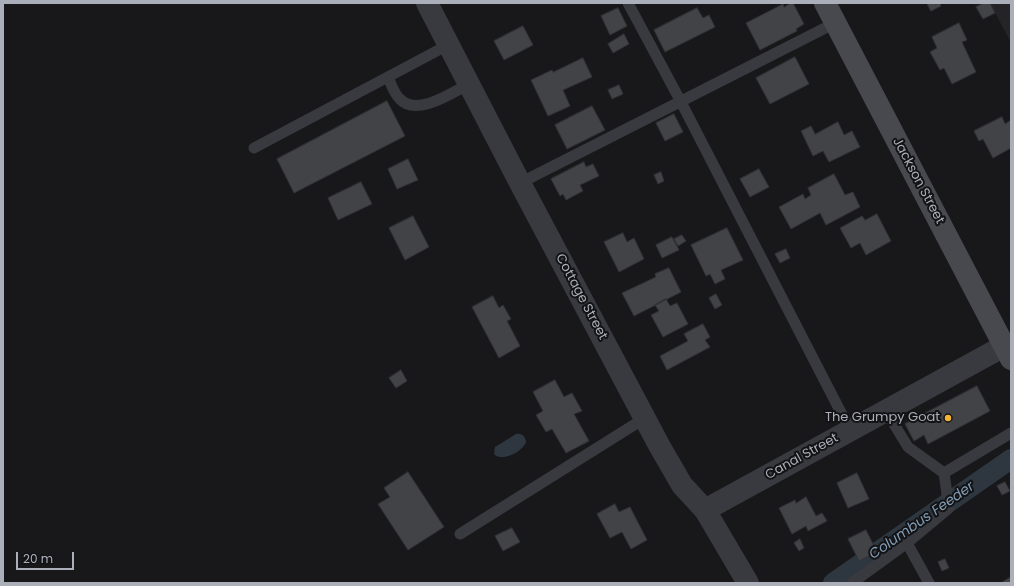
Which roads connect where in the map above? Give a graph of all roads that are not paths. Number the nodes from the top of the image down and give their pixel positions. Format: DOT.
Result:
graph roads {
  1 [pos="427,3"];
  2 [pos="628,3"];
  3 [pos="825,3"];
  4 [pos="835,23"];
  5 [pos="448,45"];
  6 [pos="388,77"];
  7 [pos="469,84"];
  8 [pos="681,102"];
  9 [pos="254,148"];
  10 [pos="520,183"];
  11 [pos="1008,353"];
  12 [pos="886,410"];
  13 [pos="645,418"];
  14 [pos="850,430"];
  15 [pos="1011,433"];
  16 [pos="944,473"];
  17 [pos="705,510"];
  18 [pos="460,534"];
  19 [pos="907,543"];
  20 [pos="748,583"];
  21 [pos="852,583"];
  22 [pos="929,583"];
  1 -- 5 [label="street, Cottage Street"];
  2 -- 8 [label="lane"];
  3 -- 4 [label="main road, Jackson Street"];
  4 -- 8 [label="lane"];
  4 -- 11 [label="main road, Jackson Street"];
  5 -- 6 [label="lane"];
  5 -- 7 [label="street, Cottage Street"];
  6 -- 7 [label="lane"];
  6 -- 9 [label="lane"];
  7 -- 10 [label="street, Cottage Street"];
  8 -- 10 [label="lane"];
  8 -- 14 [label="lane"];
  10 -- 13 [label="street, Cottage Street"];
  11 -- 12 [label="street, Canal Street"];
  12 -- 14 [label="street, Canal Street"];
  12 -- 16 [label="lane"];
  13 -- 17 [label="street, Cottage Street"];
  13 -- 18 [label="lane"];
  14 -- 17 [label="street, Canal Street"];
  15 -- 16 [label="lane"];
  16 -- 19 [label="lane"];
  17 -- 20 [label="street, Cottage Street"];
  19 -- 21 [label="lane"];
  19 -- 22 [label="lane"];
}
